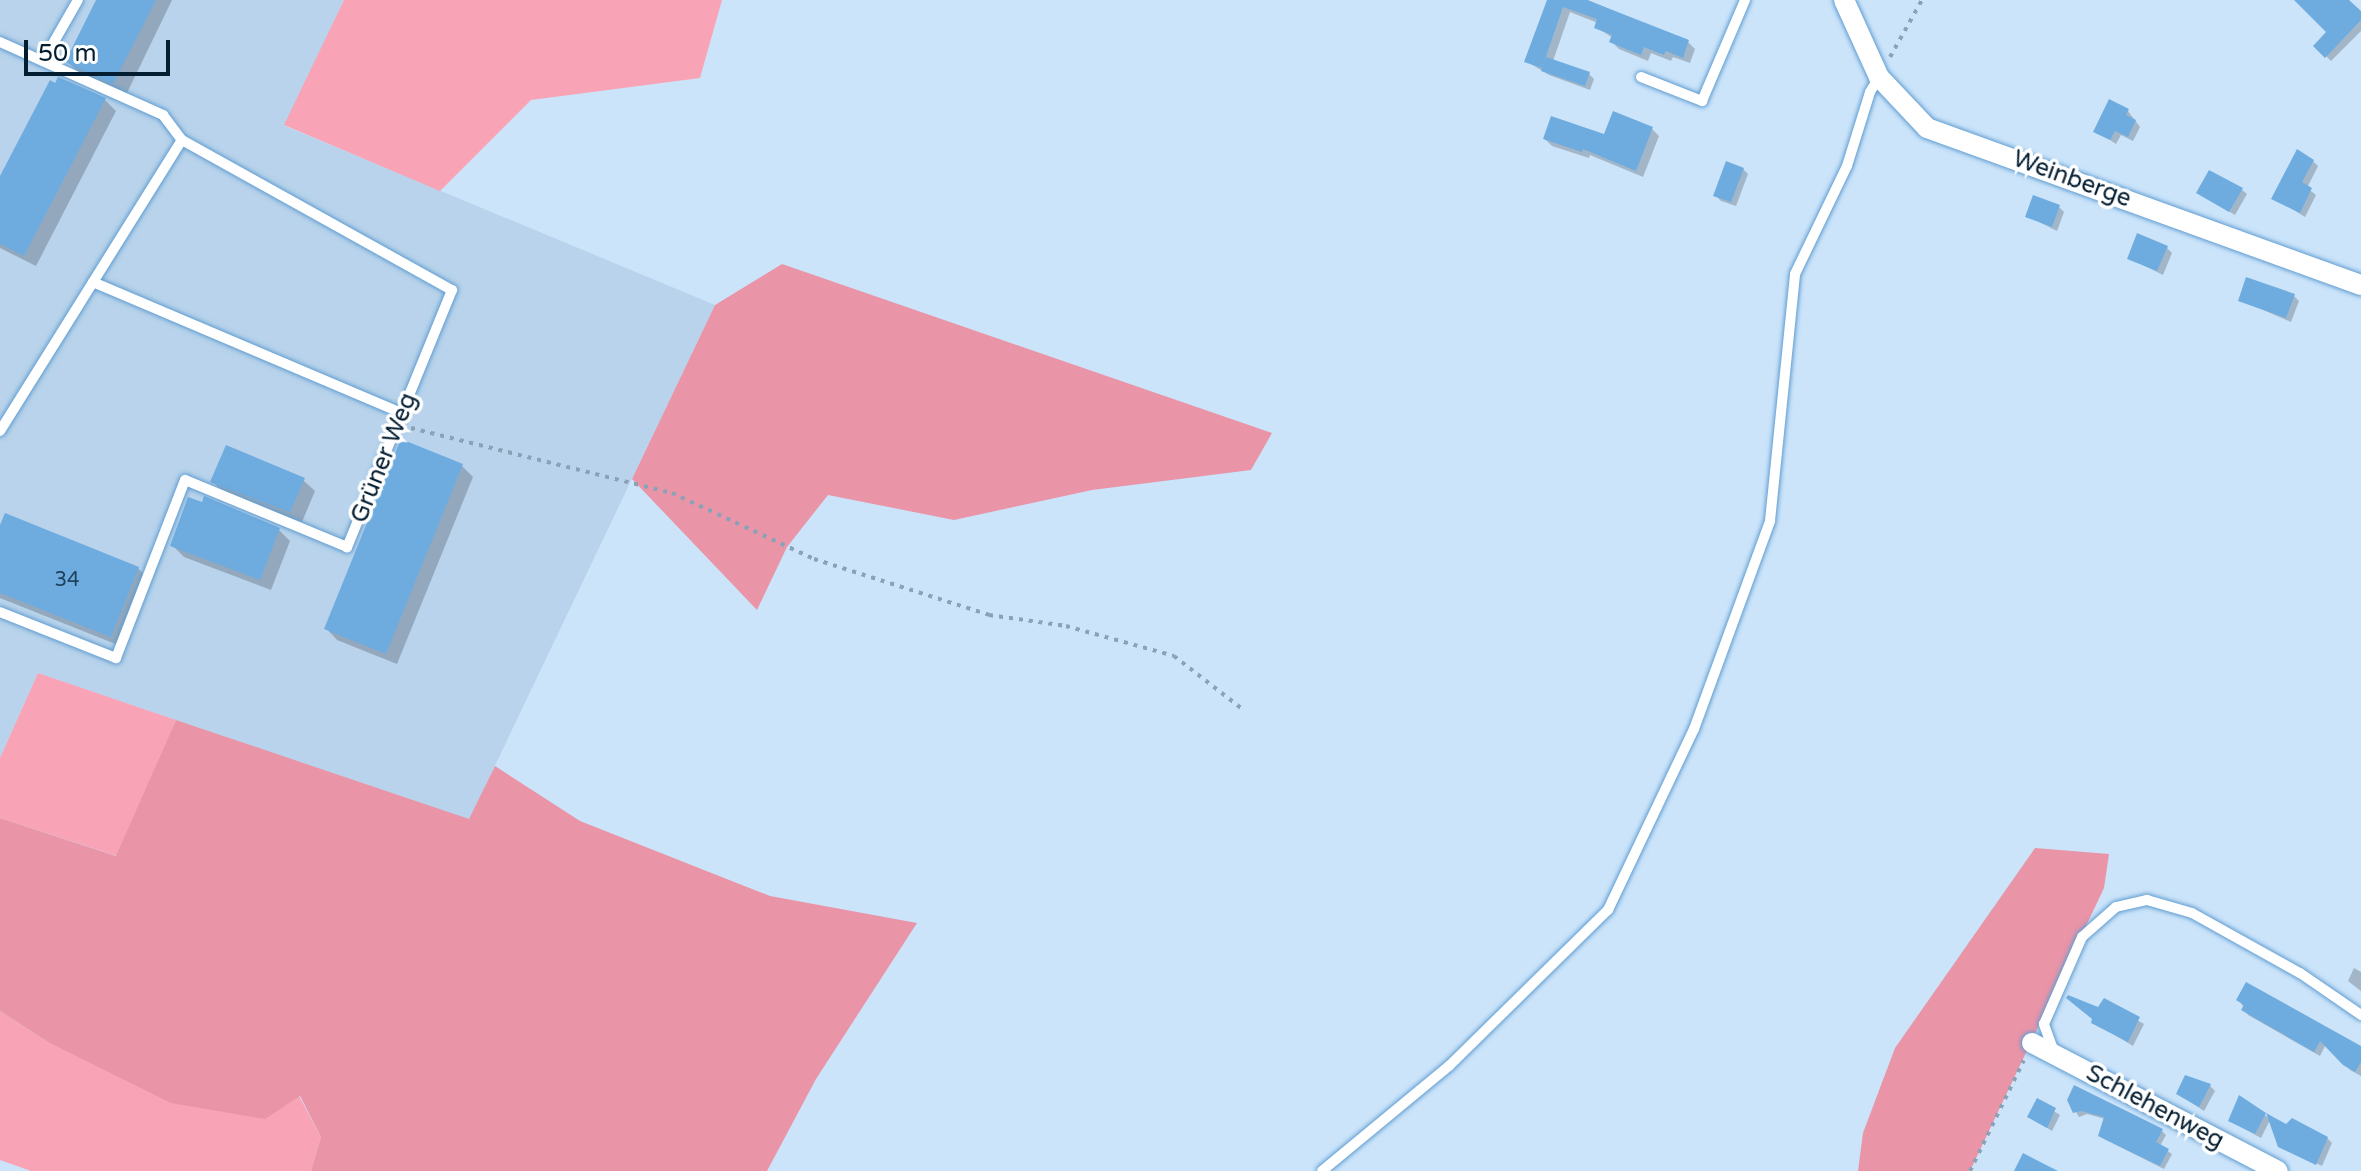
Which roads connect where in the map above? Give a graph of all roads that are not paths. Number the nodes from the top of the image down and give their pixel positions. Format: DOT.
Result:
graph roads {
  1 [pos="78,0"];
  2 [pos="1745,0"];
  3 [pos="1844,0"];
  4 [pos="0,42"];
  5 [pos="43,61"];
  6 [pos="1641,77"];
  7 [pos="1879,77"];
  8 [pos="182,140"];
  9 [pos="93,282"];
  10 [pos="2361,285"];
  11 [pos="402,413"];
  12 [pos="0,431"];
  13 [pos="0,612"];
  14 [pos="2361,1015"];
  15 [pos="2032,1043"];
  16 [pos="2055,1054"];
  17 [pos="1322,1171"];
  18 [pos="2278,1171"];
  1 -- 5 [label="lane"];
  2 -- 6 [label="lane"];
  3 -- 7 [label="street, Weinberge"];
  4 -- 5 [label="lane, Grüner Weg"];
  5 -- 8 [label="lane, Grüner Weg"];
  7 -- 10 [label="street, Weinberge"];
  7 -- 17 [label="lane"];
  8 -- 9 [label="lane"];
  8 -- 11 [label="lane, Grüner Weg"];
  9 -- 11 [label="lane"];
  9 -- 12 [label="lane"];
  11 -- 13 [label="lane, Grüner Weg"];
  14 -- 16 [label="lane"];
  15 -- 16 [label="street, Schlehenweg"];
  16 -- 18 [label="street, Schlehenweg"];
}
